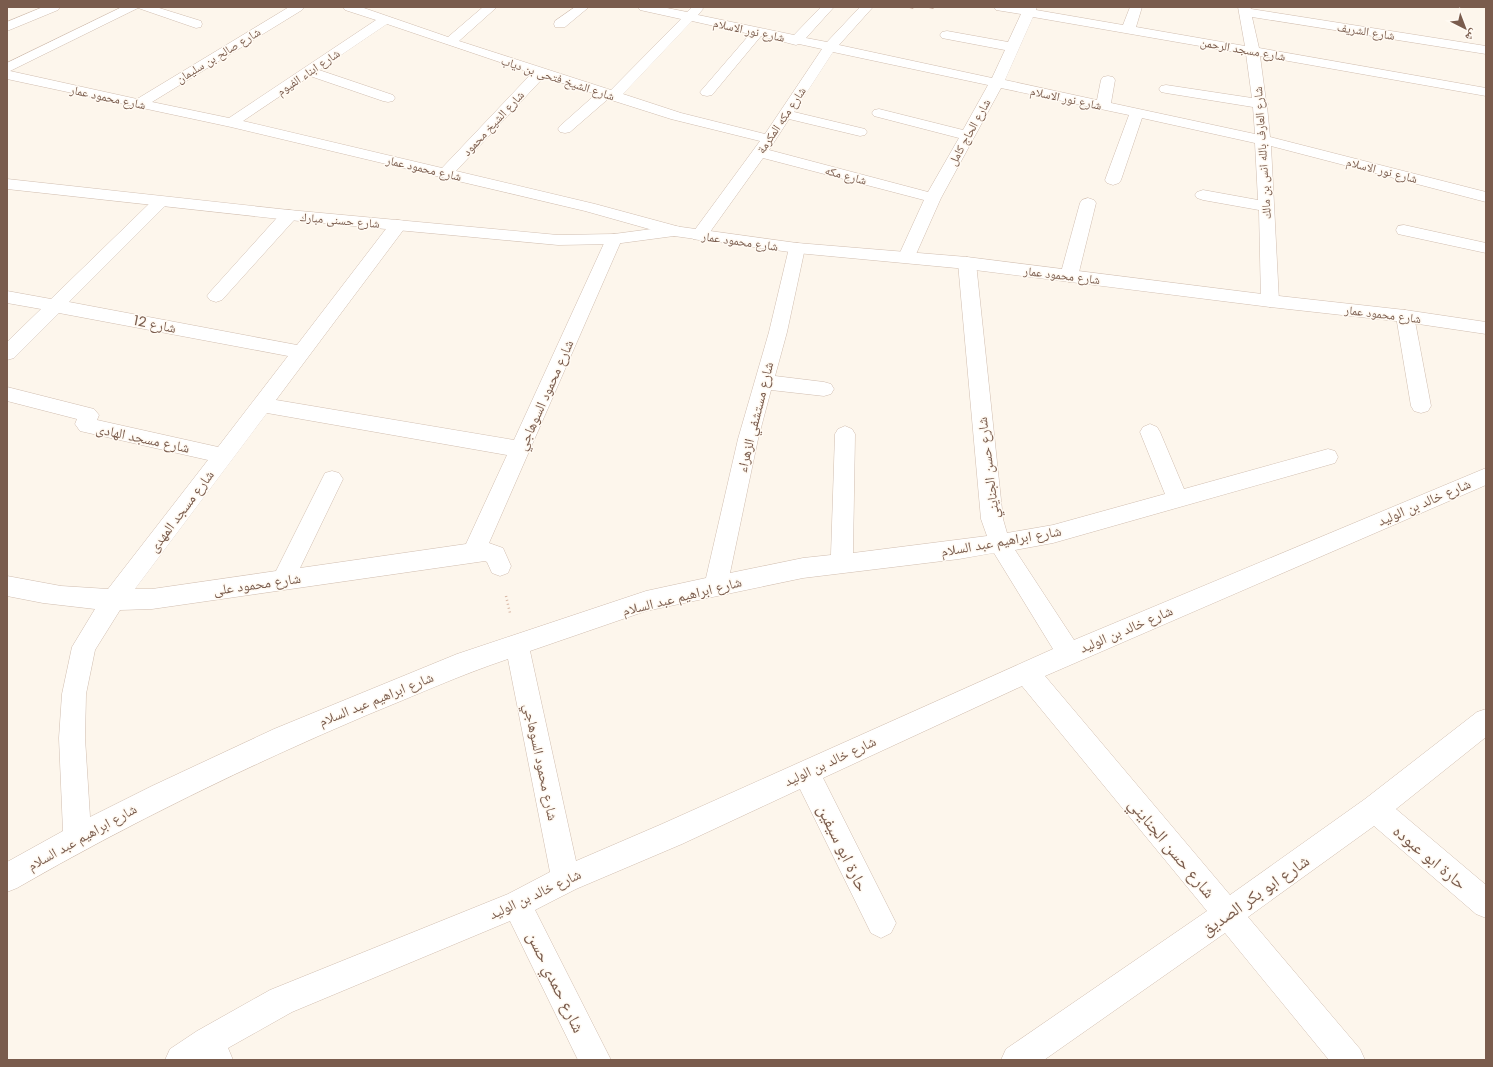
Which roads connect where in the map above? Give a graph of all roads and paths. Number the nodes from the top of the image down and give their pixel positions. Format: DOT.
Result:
graph roads {
  1 [pos="54,7"];
  2 [pos="132,7"];
  3 [pos="143,7"];
  4 [pos="298,7"];
  5 [pos="349,7"];
  6 [pos="491,7"];
  7 [pos="583,7"];
  8 [pos="644,7"];
  9 [pos="699,7"];
  10 [pos="828,7"];
  11 [pos="867,7"];
  12 [pos="1000,7"];
  13 [pos="1136,7"];
  14 [pos="1245,9"];
  15 [pos="1029,10"];
  16 [pos="689,17"];
  17 [pos="385,20"];
  18 [pos="196,24"];
  19 [pos="560,24"];
  20 [pos="7,27"];
  21 [pos="1128,30"];
  22 [pos="758,32"];
  23 [pos="946,35"];
  24 [pos="796,41"];
  25 [pos="450,42"];
  26 [pos="1013,47"];
  27 [pos="829,48"];
  28 [pos="1254,50"];
  29 [pos="1486,50"];
  30 [pos="7,68"];
  31 [pos="309,71"];
  32 [pos="541,72"];
  33 [pos="7,75"];
  34 [pos="1108,80"];
  35 [pos="996,84"];
  36 [pos="1166,89"];
  37 [pos="707,92"];
  38 [pos="1486,92"];
  39 [pos="609,95"];
  40 [pos="388,98"];
  41 [pos="138,104"];
  42 [pos="1261,104"];
  43 [pos="1103,106"];
  44 [pos="879,113"];
  45 [pos="1137,113"];
  46 [pos="786,114"];
  47 [pos="231,123"];
  48 [pos="565,129"];
  49 [pos="860,132"];
  50 [pos="967,136"];
  51 [pos="769,139"];
  52 [pos="1264,140"];
  53 [pos="760,152"];
  54 [pos="445,173"];
  55 [pos="1113,180"];
  56 [pos="7,184"];
  57 [pos="1203,195"];
  58 [pos="1486,197"];
  59 [pos="932,198"];
  60 [pos="160,202"];
  61 [pos="1088,203"];
  62 [pos="1266,206"];
  63 [pos="289,215"];
  64 [pos="398,225"];
  65 [pos="1404,230"];
  66 [pos="674,232"];
  67 [pos="699,235"];
  68 [pos="614,238"];
  69 [pos="797,248"];
  70 [pos="1486,248"];
  71 [pos="907,257"];
  72 [pos="967,263"];
  73 [pos="1069,276"];
  74 [pos="216,296"];
  75 [pos="7,297"];
  76 [pos="1270,301"];
  77 [pos="56,305"];
  78 [pos="1405,316"];
  79 [pos="1486,328"];
  80 [pos="302,352"];
  81 [pos="7,353"];
  82 [pos="764,382"];
  83 [pos="824,389"];
  84 [pos="7,394"];
  85 [pos="263,405"];
  86 [pos="1421,406"];
  87 [pos="1150,432"];
  88 [pos="845,434"];
  89 [pos="521,449"];
  90 [pos="224,456"];
  91 [pos="1328,457"];
  92 [pos="1486,476"];
  93 [pos="332,478"];
  94 [pos="1178,499"];
  95 [pos="1000,543"];
  96 [pos="474,552"];
  97 [pos="842,563"];
  98 [pos="500,566"];
  99 [pos="283,580"];
  100 [pos="7,586"];
  101 [pos="716,587"];
  102 [pos="113,601"];
  103 [pos="516,645"];
  104 [pos="1069,653"];
  105 [pos="1026,672"];
  106 [pos="1486,721"];
  107 [pos="806,772"];
  108 [pos="1375,809"];
  109 [pos="77,838"];
  110 [pos="7,878"];
  111 [pos="566,879"];
  112 [pos="517,904"];
  113 [pos="1486,904"];
  114 [pos="1227,914"];
  115 [pos="881,923"];
  116 [pos="213,1051"];
  117 [pos="182,1060"];
  118 [pos="594,1060"];
  119 [pos="1017,1060"];
  120 [pos="1349,1060"];
  1 -- 20 [label="street"];
  2 -- 30 [label="street"];
  3 -- 18 [label="street"];
  4 -- 41 [label="street, شارع صالح بن سليمان"];
  5 -- 17 [label="street, شارع الشيخ فتحى بن دياب"];
  6 -- 25 [label="street"];
  7 -- 19 [label="street"];
  8 -- 16 [label="street, شارع نور الاسلام"];
  9 -- 16 [label="street"];
  10 -- 24 [label="street"];
  11 -- 27 [label="street, شارع مكه المكرمة"];
  12 -- 15 [label="street, شارع مسجد الرحمن"];
  13 -- 21 [label="street"];
  14 -- 28 [label="street, شارع العارف بالله انس بن مالك"];
  14 -- 29 [label="street, شارع الشريف"];
  15 -- 21 [label="street, شارع مسجد الرحمن"];
  15 -- 26 [label="street, شارع الحاج كامل"];
  16 -- 22 [label="street, شارع نور الاسلام"];
  16 -- 39 [label="street"];
  17 -- 25 [label="street, شارع الشيخ فتحى بن دياب"];
  17 -- 31 [label="street, شارع ابناء الفيوم"];
  21 -- 28 [label="street, شارع مسجد الرحمن"];
  22 -- 24 [label="street, شارع نور الاسلام"];
  22 -- 37 [label="street"];
  23 -- 26 [label="street"];
  24 -- 27 [label="street, شارع نور الاسلام"];
  25 -- 32 [label="street, شارع الشيخ فتحى بن دياب"];
  26 -- 35 [label="street, شارع الحاج كامل"];
  27 -- 35 [label="street, شارع نور الاسلام"];
  27 -- 46 [label="street, شارع مكه المكرمة"];
  28 -- 38 [label="street, شارع مسجد الرحمن"];
  28 -- 42 [label="street, شارع العارف بالله انس بن مالك"];
  31 -- 40 [label="street"];
  31 -- 47 [label="street, شارع ابناء الفيوم"];
  32 -- 39 [label="street, شارع الشيخ فتحى بن دياب"];
  32 -- 54 [label="street, شارع الشيخ محمود"];
  33 -- 41 [label="street, شارع محمود عمار"];
  34 -- 43 [label="street"];
  35 -- 43 [label="street, شارع نور الاسلام"];
  35 -- 50 [label="street, شارع الحاج كامل"];
  36 -- 42 [label="street"];
  39 -- 48 [label="street"];
  39 -- 51 [label="street, شارع الشيخ فتحى بن دياب"];
  41 -- 47 [label="street, شارع محمود عمار"];
  42 -- 52 [label="street, شارع العارف بالله انس بن مالك"];
  43 -- 45 [label="street, شارع نور الاسلام"];
  44 -- 50 [label="street"];
  45 -- 52 [label="street, شارع نور الاسلام"];
  45 -- 55 [label="street"];
  46 -- 49 [label="street"];
  46 -- 51 [label="street, شارع مكه المكرمة"];
  47 -- 54 [label="street, شارع محمود عمار"];
  50 -- 59 [label="street, شارع الحاج كامل"];
  51 -- 53 [label="street, شارع مكه المكرمة"];
  52 -- 58 [label="street, شارع نور الاسلام"];
  52 -- 62 [label="street, شارع العارف بالله انس بن مالك"];
  53 -- 59 [label="street, شارع مكه"];
  53 -- 67 [label="street, شارع مكه المكرمة"];
  54 -- 66 [label="street, شارع محمود عمار"];
  56 -- 60 [label="street, شارع حسنى مبارك"];
  57 -- 62 [label="street"];
  59 -- 71 [label="street, شارع الحاج كامل"];
  60 -- 63 [label="street, شارع حسنى مبارك"];
  60 -- 77 [label="street"];
  61 -- 73 [label="street"];
  62 -- 76 [label="street, شارع العارف بالله انس بن مالك"];
  63 -- 64 [label="street, شارع حسنى مبارك"];
  63 -- 74 [label="street"];
  64 -- 68 [label="street, شارع حسنى مبارك"];
  64 -- 80 [label="street, شارع مسجد المهدى"];
  65 -- 70 [label="street"];
  66 -- 67 [label="street, شارع محمود عمار"];
  66 -- 68 [label="street, شارع حسنى مبارك"];
  67 -- 69 [label="street, شارع محمود عمار"];
  68 -- 89 [label="street, شارع محمود السوهاجي"];
  69 -- 71 [label="street, شارع محمود عمار"];
  69 -- 82 [label="street, شارع مستشفي الزهراء"];
  71 -- 72 [label="street, شارع محمود عمار"];
  72 -- 73 [label="street, شارع محمود عمار"];
  72 -- 95 [label="street, شارع حسن الجنايني"];
  73 -- 76 [label="street, شارع محمود عمار"];
  75 -- 77 [label="street, شارع 12"];
  76 -- 78 [label="street, شارع محمود عمار"];
  77 -- 80 [label="street, شارع 12"];
  77 -- 81 [label="street"];
  78 -- 79 [label="street, شارع محمود عمار"];
  78 -- 86 [label="street"];
  80 -- 85 [label="street, شارع مسجد المهدى"];
  82 -- 83 [label="street"];
  82 -- 101 [label="street, شارع مستشفي الزهراء"];
  84 -- 90 [label="street, شارع مسجد الهادى"];
  85 -- 89 [label="street"];
  85 -- 90 [label="street, شارع مسجد المهدى"];
  87 -- 94 [label="street"];
  88 -- 97 [label="street"];
  89 -- 96 [label="street, شارع محمود السوهاجي"];
  90 -- 102 [label="street, شارع مسجد المهدى"];
  91 -- 94 [label="street, شارع ابراهيم عبد السلام"];
  92 -- 104 [label="street, شارع خالد بن الوليد"];
  93 -- 99 [label="street"];
  94 -- 95 [label="street, شارع ابراهيم عبد السلام"];
  95 -- 97 [label="street, شارع ابراهيم عبد السلام"];
  95 -- 104 [label="street, شارع حسن الجنايني"];
  96 -- 98 [label="street, شارع محمود على"];
  96 -- 99 [label="street, شارع محمود على"];
  97 -- 101 [label="street, شارع ابراهيم عبد السلام"];
  98 -- 103 [label="path"];
  99 -- 102 [label="street, شارع محمود على"];
  100 -- 102 [label="street, شارع محمود على"];
  101 -- 103 [label="street, شارع ابراهيم عبد السلام"];
  102 -- 109 [label="street, شارع مسجد المهدى"];
  103 -- 109 [label="street, شارع ابراهيم عبد السلام"];
  103 -- 111 [label="street, شارع محمود السوهاجي"];
  104 -- 105 [label="street, شارع خالد بن الوليد"];
  105 -- 107 [label="street, شارع خالد بن الوليد"];
  105 -- 114 [label="street, شارع حسن الجنايني"];
  106 -- 108 [label="street, شارع ابو بكر الصديق"];
  107 -- 111 [label="street, شارع خالد بن الوليد"];
  107 -- 115 [label="street, حارة ابو سيفين"];
  108 -- 113 [label="street, حارة ابو عبوده"];
  108 -- 114 [label="street, شارع ابو بكر الصديق"];
  109 -- 110 [label="street, شارع ابراهيم عبد السلام"];
  111 -- 112 [label="street, شارع خالد بن الوليد"];
  112 -- 116 [label="street, شارع خالد بن الوليد"];
  112 -- 118 [label="street, شارع حمدي حسن"];
  114 -- 119 [label="street, شارع ابو بكر الصديق"];
  114 -- 120 [label="street, شارع حسن الجنايني"];
  116 -- 117 [label="street, شارع خالد بن الوليد"];
}
